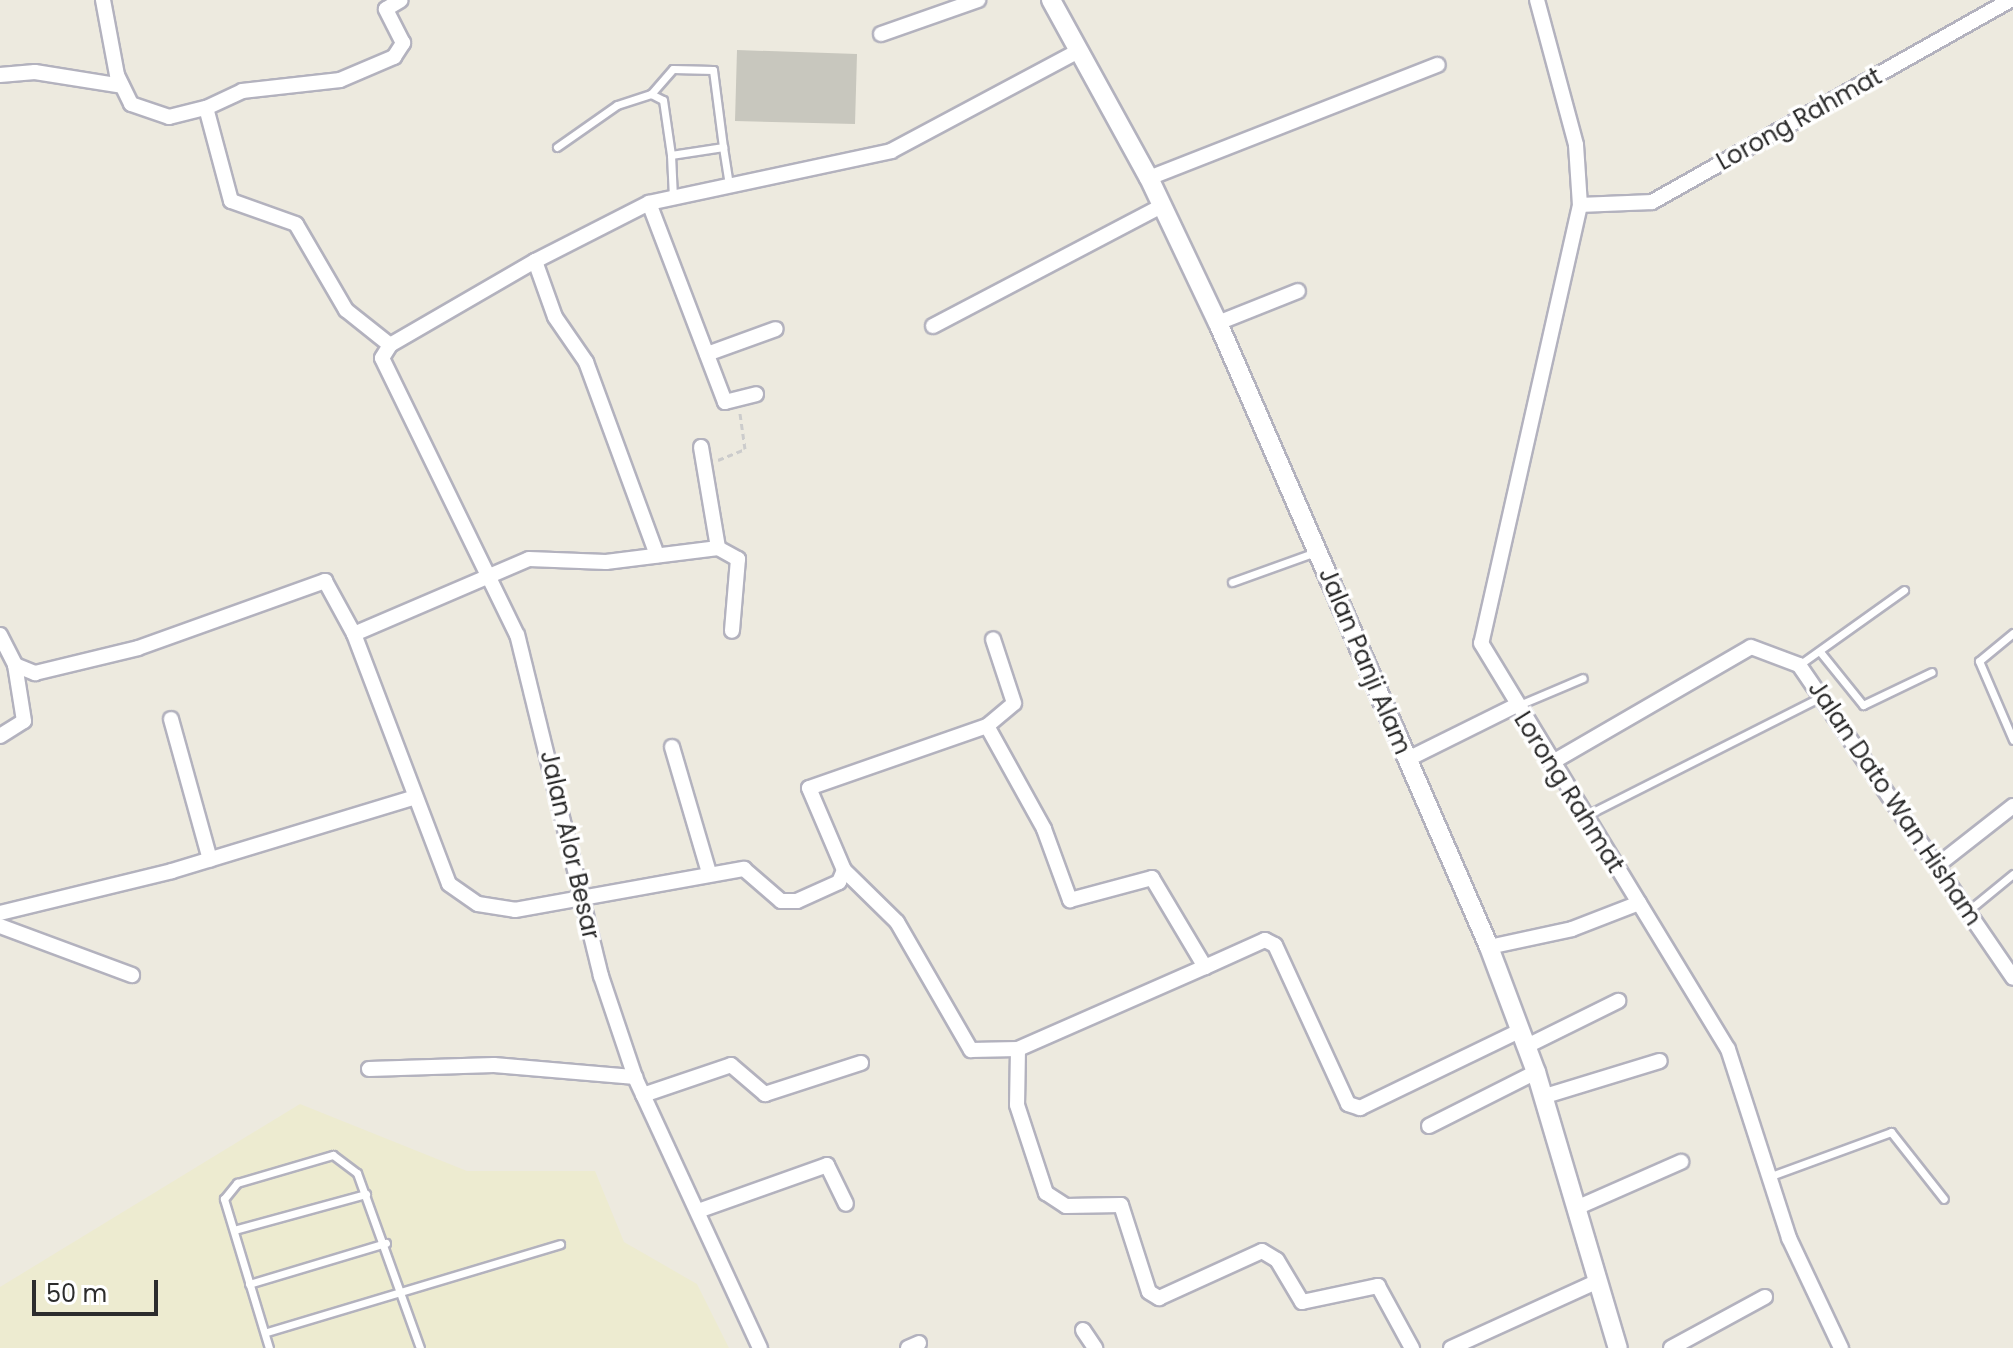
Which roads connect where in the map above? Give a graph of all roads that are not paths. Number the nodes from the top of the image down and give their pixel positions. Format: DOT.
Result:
graph roads {
  1 [pos="103,0"];
  2 [pos="401,0"];
  3 [pos="978,0"];
  4 [pos="1051,0"];
  5 [pos="1537,0"];
  6 [pos="2010,0"];
  7 [pos="382,5"];
  8 [pos="881,34"];
  9 [pos="1080,50"];
  10 [pos="1438,65"];
  11 [pos="0,75"];
  12 [pos="122,86"];
  13 [pos="651,94"];
  14 [pos="206,108"];
  15 [pos="557,147"];
  16 [pos="723,147"];
  17 [pos="671,155"];
  18 [pos="1149,178"];
  19 [pos="729,185"];
  20 [pos="673,197"];
  21 [pos="649,203"];
  22 [pos="1580,205"];
  23 [pos="1162,206"];
  24 [pos="535,261"];
  25 [pos="1298,291"];
  26 [pos="1218,323"];
  27 [pos="933,326"];
  28 [pos="776,329"];
  29 [pos="390,345"];
  30 [pos="707,354"];
  31 [pos="756,394"];
  32 [pos="703,454"];
  33 [pos="718,548"];
  34 [pos="1318,551"];
  35 [pos="657,555"];
  36 [pos="489,575"];
  37 [pos="1232,582"];
  38 [pos="1904,590"];
  39 [pos="732,631"];
  40 [pos="2013,633"];
  41 [pos="354,634"];
  42 [pos="0,635"];
  43 [pos="993,639"];
  44 [pos="1821,653"];
  45 [pos="15,665"];
  46 [pos="1799,665"];
  47 [pos="1932,672"];
  48 [pos="1583,678"];
  49 [pos="1824,695"];
  50 [pos="1515,706"];
  51 [pos="171,719"];
  52 [pos="987,726"];
  53 [pos="0,736"];
  54 [pos="2013,740"];
  55 [pos="672,747"];
  56 [pos="1408,759"];
  57 [pos="1551,763"];
  58 [pos="413,798"];
  59 [pos="2013,806"];
  60 [pos="1585,816"];
  61 [pos="210,860"];
  62 [pos="1939,864"];
  63 [pos="844,870"];
  64 [pos="709,873"];
  65 [pos="2013,874"];
  66 [pos="582,899"];
  67 [pos="1639,903"];
  68 [pos="1969,910"];
  69 [pos="0,913"];
  70 [pos="0,926"];
  71 [pos="1489,947"];
  72 [pos="1205,967"];
  73 [pos="132,975"];
  74 [pos="2013,978"];
  75 [pos="1618,1001"];
  76 [pos="1524,1038"];
  77 [pos="1018,1049"];
  78 [pos="1660,1061"];
  79 [pos="861,1063"];
  80 [pos="369,1069"];
  81 [pos="1536,1072"];
  82 [pos="635,1077"];
  83 [pos="643,1095"];
  84 [pos="1542,1097"];
  85 [pos="1429,1126"];
  86 [pos="1681,1162"];
  87 [pos="1771,1176"];
  88 [pos="366,1194"];
  89 [pos="1944,1199"];
  90 [pos="846,1204"];
  91 [pos="1576,1208"];
  92 [pos="698,1211"];
  93 [pos="234,1230"];
  94 [pos="386,1243"];
  95 [pos="560,1244"];
  96 [pos="1598,1281"];
  97 [pos="249,1284"];
  98 [pos="401,1290"];
  99 [pos="1765,1297"];
  100 [pos="1083,1330"];
  101 [pos="267,1332"];
  102 [pos="269,1348"];
  103 [pos="420,1348"];
  104 [pos="760,1348"];
  105 [pos="1095,1348"];
  106 [pos="1412,1348"];
  107 [pos="1451,1348"];
  108 [pos="1618,1348"];
  109 [pos="1671,1348"];
  110 [pos="1841,1348"];
  1 -- 12 [label="street"];
  2 -- 7 [label="street"];
  3 -- 8 [label="street"];
  4 -- 9 [label="main road, Jalan Panji Alam"];
  5 -- 22 [label="street, Lorong Rahmat"];
  6 -- 22 [label="street, Lorong Rahmat"];
  7 -- 14 [label="street"];
  9 -- 18 [label="main road, Jalan Panji Alam"];
  9 -- 19 [label="street"];
  10 -- 18 [label="street"];
  11 -- 12 [label="street"];
  12 -- 14 [label="street"];
  13 -- 15 [label="lane"];
  13 -- 16 [label="lane"];
  13 -- 17 [label="lane"];
  14 -- 29 [label="street"];
  16 -- 17 [label="lane"];
  16 -- 19 [label="lane"];
  17 -- 20 [label="lane"];
  18 -- 23 [label="main road, Jalan Panji Alam"];
  19 -- 20 [label="street"];
  20 -- 21 [label="street"];
  21 -- 24 [label="street"];
  21 -- 30 [label="street"];
  22 -- 50 [label="street, Lorong Rahmat"];
  23 -- 26 [label="main road, Jalan Panji Alam"];
  23 -- 27 [label="street"];
  24 -- 29 [label="street"];
  24 -- 35 [label="street"];
  25 -- 26 [label="street"];
  26 -- 34 [label="main road, Jalan Panji Alam"];
  28 -- 30 [label="street"];
  29 -- 36 [label="street, Jalan Alor Besar"];
  30 -- 31 [label="street"];
  32 -- 33 [label="street"];
  33 -- 35 [label="street"];
  33 -- 39 [label="street"];
  34 -- 37 [label="lane"];
  34 -- 56 [label="main road, Jalan Panji Alam"];
  35 -- 36 [label="street"];
  36 -- 41 [label="street"];
  36 -- 66 [label="street, Jalan Alor Besar"];
  38 -- 44 [label="lane"];
  40 -- 54 [label="lane"];
  41 -- 45 [label="street"];
  41 -- 58 [label="street"];
  42 -- 45 [label="street"];
  43 -- 52 [label="street"];
  44 -- 46 [label="lane"];
  44 -- 47 [label="lane"];
  45 -- 53 [label="street"];
  46 -- 49 [label="street, Jalan Dato Wan Hisham"];
  46 -- 57 [label="street, Jalan Dato Wan Hisham"];
  48 -- 50 [label="lane"];
  49 -- 60 [label="lane"];
  49 -- 62 [label="street, Jalan Dato Wan Hisham"];
  50 -- 56 [label="street"];
  50 -- 57 [label="street, Lorong Rahmat"];
  51 -- 61 [label="street"];
  52 -- 63 [label="street"];
  52 -- 72 [label="street"];
  55 -- 64 [label="street"];
  56 -- 71 [label="main road, Jalan Panji Alam"];
  57 -- 60 [label="street, Lorong Rahmat"];
  58 -- 61 [label="street"];
  58 -- 66 [label="street"];
  59 -- 62 [label="street"];
  60 -- 67 [label="street, Lorong Rahmat"];
  61 -- 69 [label="street"];
  62 -- 68 [label="street, Jalan Dato Wan Hisham"];
  63 -- 64 [label="street"];
  63 -- 77 [label="street"];
  64 -- 66 [label="street"];
  65 -- 68 [label="lane"];
  66 -- 82 [label="street, Jalan Alor Besar"];
  67 -- 71 [label="street"];
  67 -- 87 [label="street, Lorong Rahmat"];
  68 -- 74 [label="street, Jalan Dato Wan Hisham"];
  70 -- 73 [label="street"];
  71 -- 76 [label="main road, Jalan Panji Alam"];
  72 -- 76 [label="street"];
  72 -- 77 [label="street"];
  75 -- 76 [label="street"];
  76 -- 81 [label="main road, Jalan Panji Alam"];
  77 -- 106 [label="street"];
  78 -- 84 [label="street"];
  79 -- 83 [label="street"];
  80 -- 82 [label="street"];
  81 -- 84 [label="main road, Jalan Panji Alam"];
  81 -- 85 [label="street"];
  82 -- 83 [label="street, Jalan Alor Besar"];
  83 -- 92 [label="street, Jalan Alor Besar"];
  84 -- 91 [label="main road, Jalan Panji Alam"];
  86 -- 91 [label="street"];
  87 -- 89 [label="lane"];
  87 -- 110 [label="street, Lorong Rahmat"];
  88 -- 93 [label="lane"];
  88 -- 93 [label="lane"];
  88 -- 94 [label="lane"];
  90 -- 92 [label="street"];
  91 -- 96 [label="main road, Jalan Panji Alam"];
  92 -- 104 [label="street, Jalan Alor Besar"];
  93 -- 97 [label="lane"];
  94 -- 97 [label="lane"];
  94 -- 98 [label="lane"];
  95 -- 98 [label="lane"];
  96 -- 107 [label="street"];
  96 -- 108 [label="main road, Jalan Panji Alam"];
  97 -- 101 [label="lane"];
  98 -- 101 [label="lane"];
  98 -- 103 [label="lane"];
  99 -- 109 [label="street"];
  100 -- 105 [label="street"];
  101 -- 102 [label="lane"];
}
